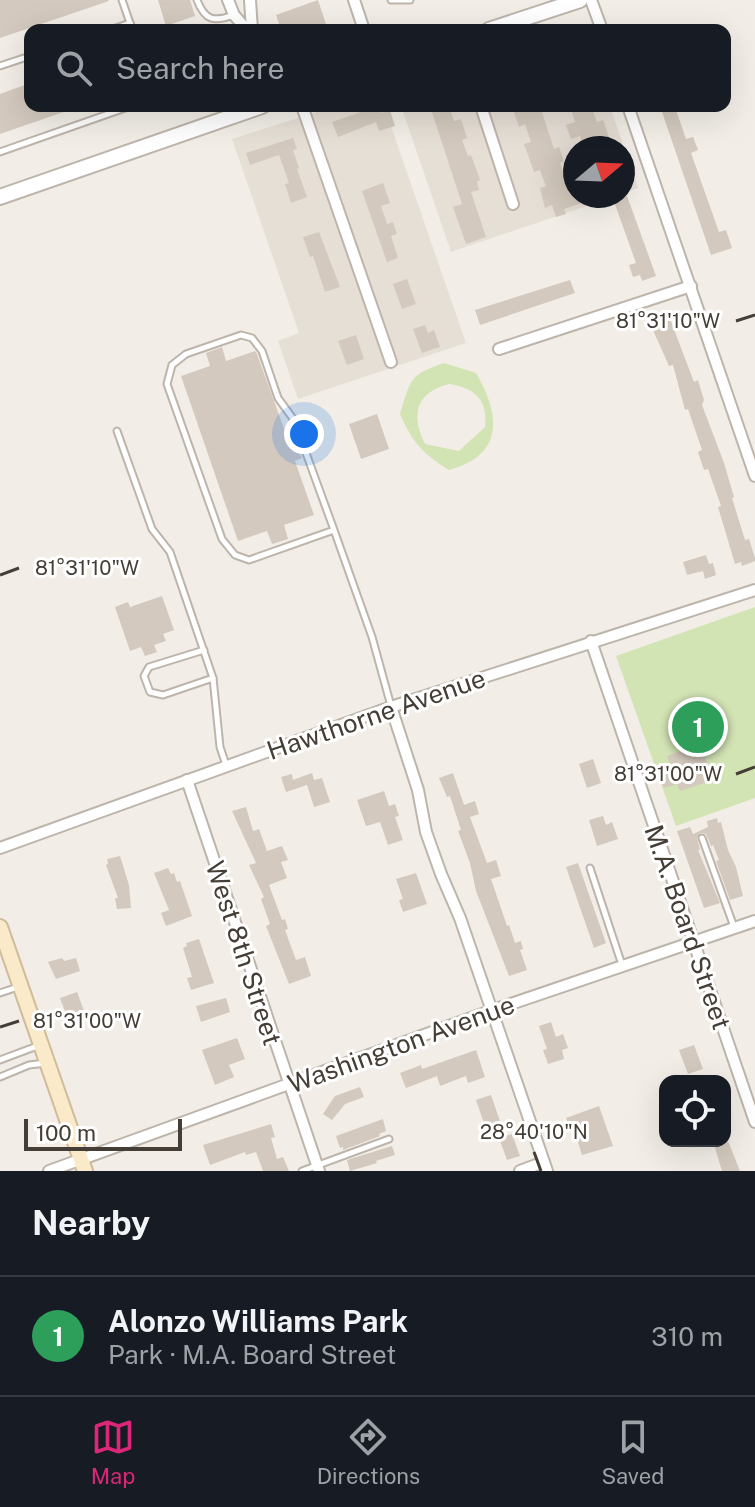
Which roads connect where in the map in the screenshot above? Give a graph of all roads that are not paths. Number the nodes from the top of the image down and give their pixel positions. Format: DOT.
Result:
graph roads {
  1 [pos="122,0"];
  2 [pos="197,0"];
  3 [pos="228,0"];
  4 [pos="250,0"];
  5 [pos="354,0"];
  6 [pos="391,0"];
  7 [pos="410,0"];
  8 [pos="580,0"];
  9 [pos="591,0"];
  10 [pos="234,15"];
  11 [pos="131,24"];
  12 [pos="244,24"];
  13 [pos="250,24"];
  14 [pos="362,24"];
  15 [pos="507,24"];
  16 [pos="600,24"];
  17 [pos="24,58"];
  18 [pos="0,66"];
  19 [pos="114,112"];
  20 [pos="245,112"];
  21 [pos="304,112"];
  22 [pos="483,112"];
  23 [pos="630,112"];
  24 [pos="0,152"];
  25 [pos="0,197"];
  26 [pos="513,204"];
  27 [pos="691,286"];
  28 [pos="499,349"];
  29 [pos="391,362"];
  30 [pos="117,431"];
  31 [pos="755,476"];
  32 [pos="334,530"];
  33 [pos="755,590"];
  34 [pos="591,641"];
  35 [pos="204,650"];
  36 [pos="213,678"];
  37 [pos="391,707"];
  38 [pos="226,766"];
  39 [pos="187,780"];
  40 [pos="702,838"];
  41 [pos="0,848"];
  42 [pos="590,868"];
  43 [pos="755,921"];
  44 [pos="0,927"];
  45 [pos="734,928"];
  46 [pos="693,941"];
  47 [pos="622,966"];
  48 [pos="21,986"];
  49 [pos="0,993"];
  50 [pos="493,1010"];
  51 [pos="41,1045"];
  52 [pos="0,1060"];
  53 [pos="47,1063"];
  54 [pos="0,1077"];
  55 [pos="288,1086"];
  56 [pos="755,1122"];
  57 [pos="389,1139"];
  58 [pos="83,1165"];
  59 [pos="546,1167"];
  60 [pos="318,1168"];
  61 [pos="49,1171"];
  62 [pos="302,1171"];
  63 [pos="520,1171"];
  1 -- 11 [label="lane"];
  2 -- 10 [label="lane"];
  3 -- 10 [label="street"];
  4 -- 13 [label="street"];
  5 -- 14 [label="street"];
  6 -- 7 [label="lane"];
  8 -- 15 [label="street"];
  9 -- 16 [label="street"];
  10 -- 12 [label="street"];
  17 -- 18 [label="lane"];
  19 -- 24 [label="lane"];
  20 -- 25 [label="street"];
  21 -- 29 [label="street"];
  22 -- 26 [label="street"];
  23 -- 27 [label="street"];
  27 -- 28 [label="street"];
  27 -- 31 [label="street"];
  30 -- 35 [label="lane"];
  32 -- 32 [label="lane"];
  32 -- 37 [label="lane"];
  33 -- 34 [label="street, Hawthorne Avenue"];
  34 -- 37 [label="street, Hawthorne Avenue"];
  34 -- 46 [label="street, M.A. Board Street"];
  35 -- 36 [label="lane"];
  35 -- 36 [label="lane"];
  36 -- 38 [label="lane"];
  37 -- 38 [label="street, Hawthorne Avenue"];
  37 -- 50 [label="street"];
  38 -- 39 [label="street, Hawthorne Avenue"];
  39 -- 41 [label="street, Hawthorne Avenue"];
  39 -- 55 [label="street, West 8th Street"];
  40 -- 45 [label="lane"];
  42 -- 47 [label="lane"];
  43 -- 45 [label="street, Washington Avenue"];
  44 -- 48 [label="main road"];
  45 -- 46 [label="street, Washington Avenue"];
  46 -- 47 [label="street, Washington Avenue"];
  46 -- 56 [label="street, M.A. Board Street"];
  47 -- 50 [label="street, Washington Avenue"];
  48 -- 49 [label="lane"];
  48 -- 51 [label="main road"];
  50 -- 55 [label="street, Washington Avenue"];
  50 -- 59 [label="street"];
  51 -- 52 [label="lane"];
  51 -- 53 [label="main road"];
  53 -- 54 [label="lane"];
  53 -- 58 [label="main road"];
  55 -- 58 [label="street, Washington Avenue"];
  55 -- 60 [label="street, West 8th Street"];
  57 -- 60 [label="lane"];
  58 -- 61 [label="street, Washington Avenue"];
  59 -- 63 [label="street"];
  60 -- 62 [label="lane"];
}
